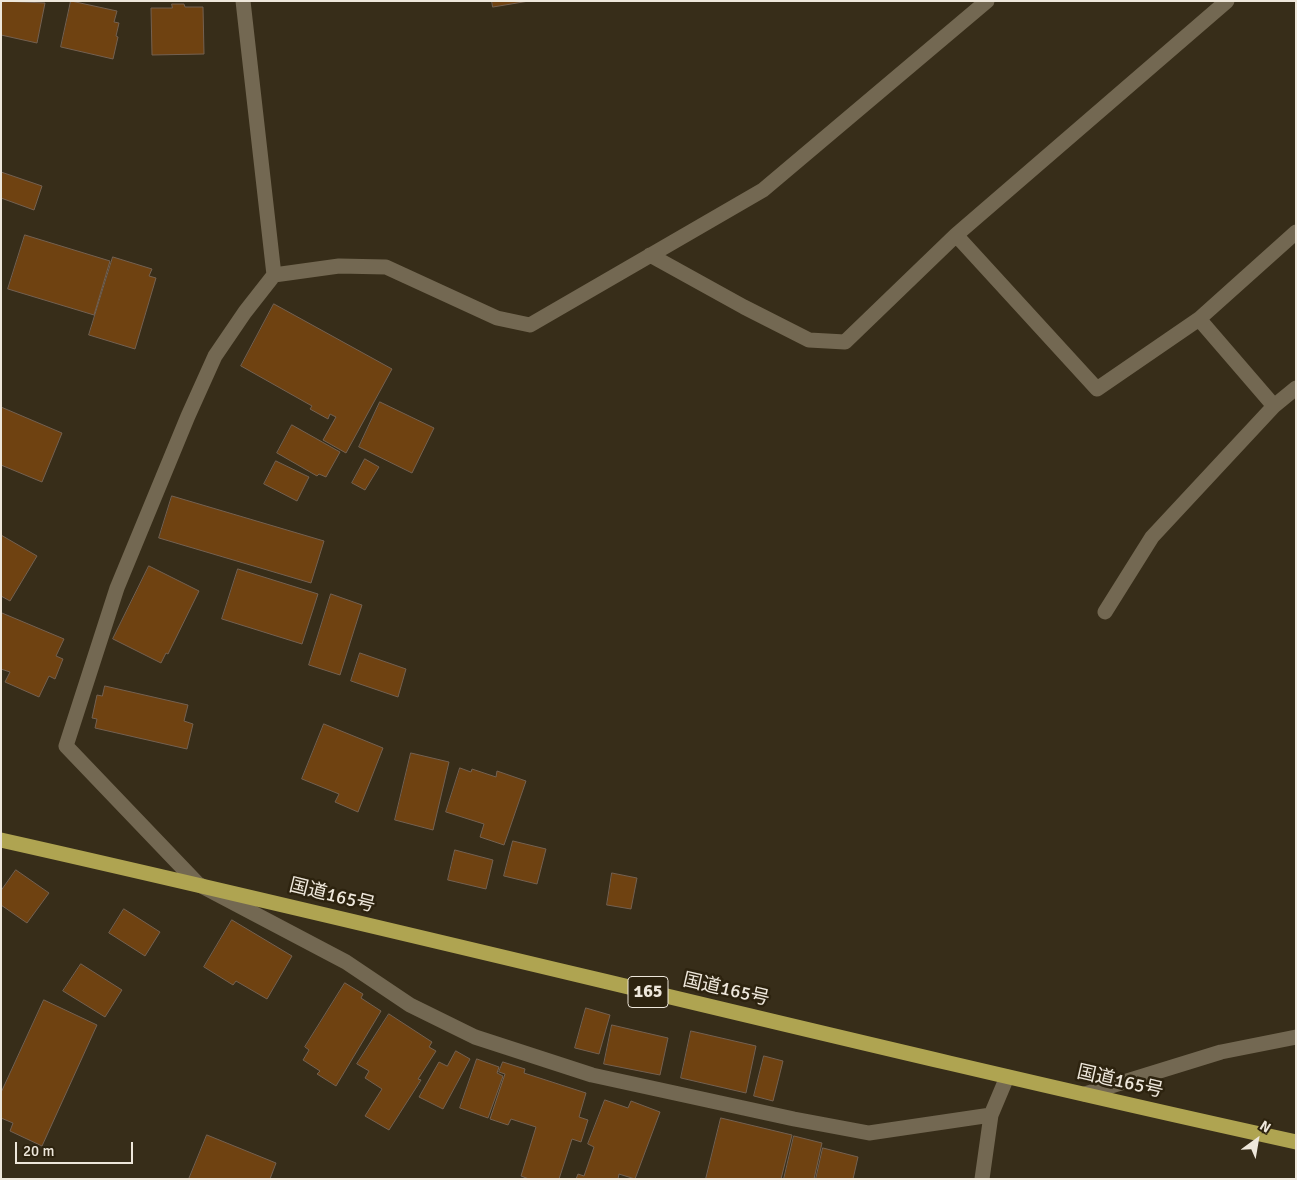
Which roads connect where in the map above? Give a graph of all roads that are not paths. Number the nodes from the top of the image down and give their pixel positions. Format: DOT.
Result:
graph roads {
  1 [pos="243,1"];
  2 [pos="987,1"];
  3 [pos="1227,1"];
  4 [pos="1296,232"];
  5 [pos="956,235"];
  6 [pos="650,255"];
  7 [pos="274,275"];
  8 [pos="1199,319"];
  9 [pos="1296,388"];
  10 [pos="1274,406"];
  11 [pos="1105,612"];
  12 [pos="1,840"];
  13 [pos="198,884"];
  14 [pos="1296,1037"];
  15 [pos="1007,1077"];
  16 [pos="1085,1094"];
  17 [pos="990,1115"];
  18 [pos="1296,1142"];
  19 [pos="982,1179"];
  1 -- 7 [label="street"];
  2 -- 6 [label="street"];
  3 -- 5 [label="street"];
  4 -- 8 [label="street"];
  5 -- 6 [label="street"];
  5 -- 8 [label="street"];
  6 -- 7 [label="street"];
  7 -- 13 [label="street"];
  8 -- 10 [label="street"];
  9 -- 10 [label="street"];
  10 -- 11 [label="street"];
  12 -- 13 [label="highway, 国道165号 / 165"];
  13 -- 15 [label="highway, 国道165号 / 165"];
  13 -- 17 [label="street"];
  14 -- 16 [label="street"];
  15 -- 16 [label="highway, 国道165号 / 165"];
  15 -- 17 [label="street"];
  16 -- 18 [label="highway, 国道165号 / 165"];
  17 -- 19 [label="street"];
}
